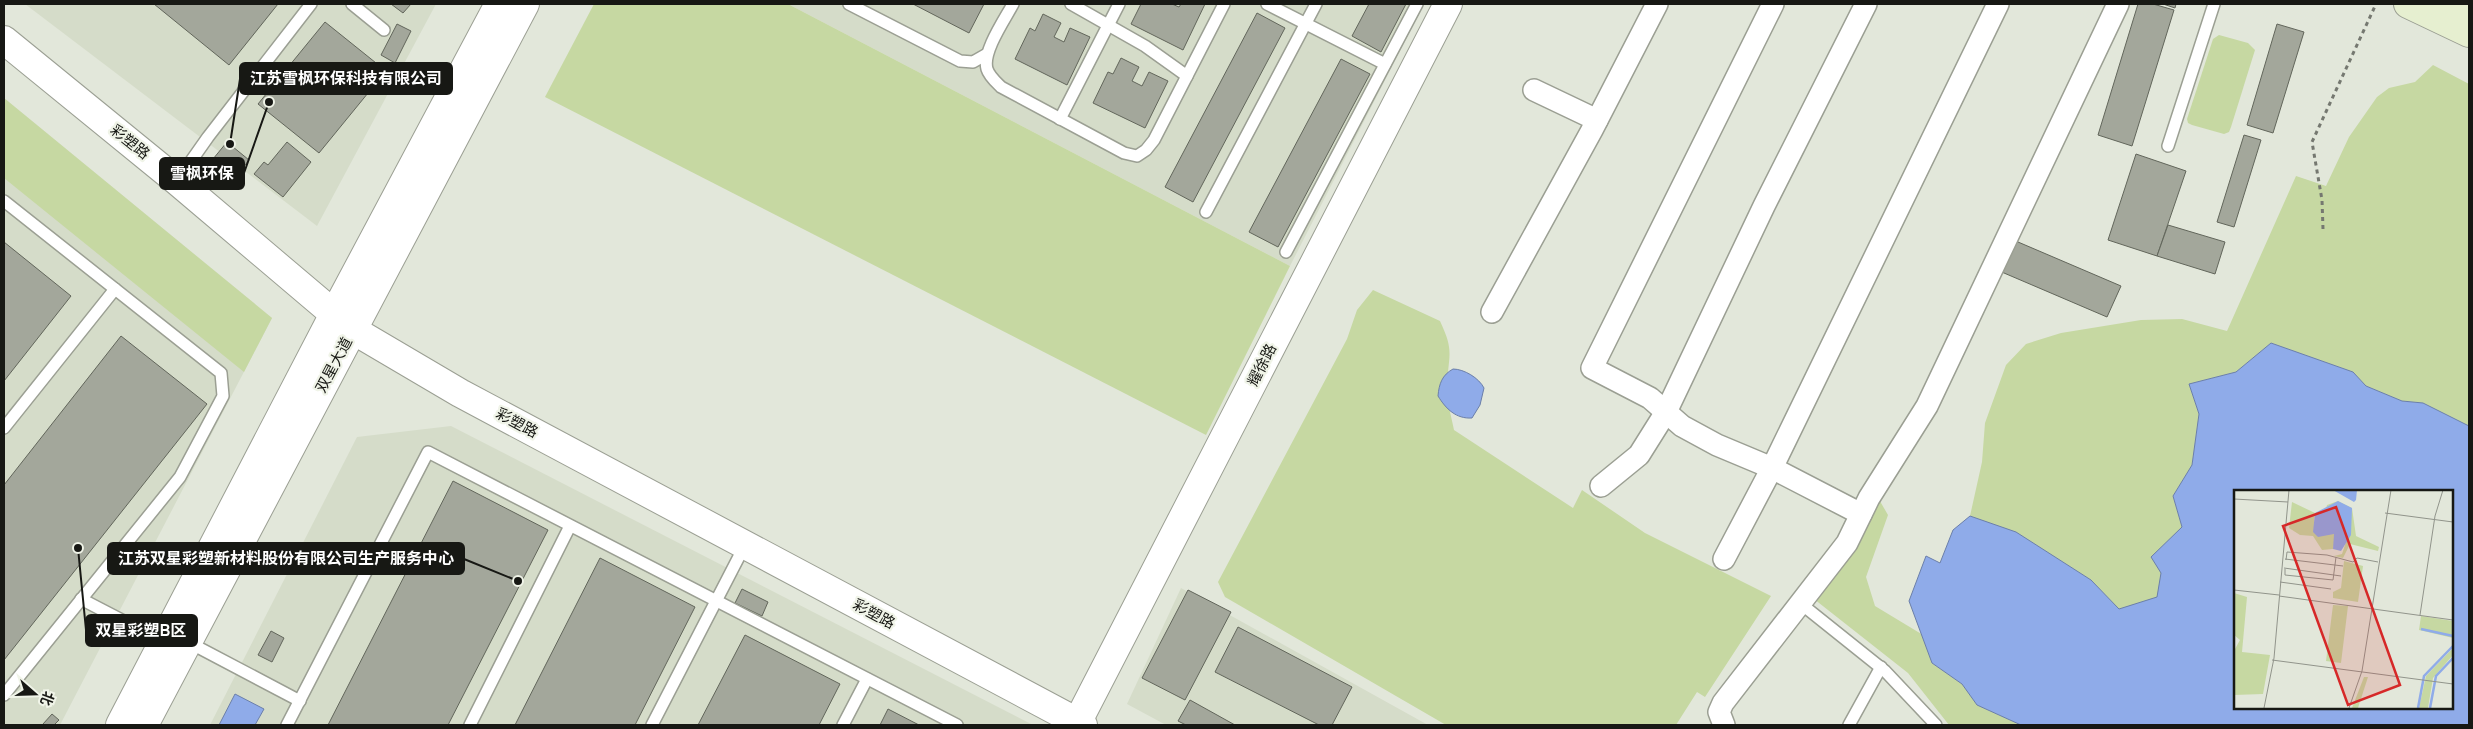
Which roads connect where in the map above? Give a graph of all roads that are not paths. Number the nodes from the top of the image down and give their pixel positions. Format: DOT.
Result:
graph roads {
  1 [pos="311,4"];
  2 [pos="352,4"];
  3 [pos="499,4"];
  4 [pos="525,4"];
  5 [pos="849,4"];
  6 [pos="1013,4"];
  7 [pos="1071,4"];
  8 [pos="1119,4"];
  9 [pos="1224,4"];
  10 [pos="1267,4"];
  11 [pos="1316,4"];
  12 [pos="1417,4"];
  13 [pos="1448,4"];
  14 [pos="1657,4"];
  15 [pos="1774,4"];
  16 [pos="1866,4"];
  17 [pos="1998,4"];
  18 [pos="2118,4"];
  19 [pos="2214,4"];
  20 [pos="2408,4"];
  21 [pos="2453,4"];
  22 [pos="2469,12"];
  23 [pos="1306,24"];
  24 [pos="1108,26"];
  25 [pos="384,30"];
  26 [pos="2469,33"];
  27 [pos="4,40"];
  28 [pos="987,54"];
  29 [pos="1385,64"];
  30 [pos="1187,76"];
  31 [pos="1534,90"];
  32 [pos="1060,119"];
  33 [pos="1597,120"];
  34 [pos="2168,146"];
  35 [pos="177,181"];
  36 [pos="4,201"];
  37 [pos="1206,212"];
  38 [pos="1286,252"];
  39 [pos="115,289"];
  40 [pos="1492,312"];
  41 [pos="343,322"];
  42 [pos="1666,412"];
  43 [pos="4,428"];
  44 [pos="1772,468"];
  45 [pos="1601,486"];
  46 [pos="1861,514"];
  47 [pos="570,526"];
  48 [pos="745,545"];
  49 [pos="1724,559"];
  50 [pos="81,599"];
  51 [pos="716,601"];
  52 [pos="1800,603"];
  53 [pos="178,645"];
  54 [pos="1881,667"];
  55 [pos="867,679"];
  56 [pos="4,696"];
  57 [pos="300,701"];
  58 [pos="1079,724"];
  59 [pos="120,725"];
  60 [pos="144,725"];
  61 [pos="287,725"];
  62 [pos="470,725"];
  63 [pos="652,725"];
  64 [pos="843,725"];
  65 [pos="957,725"];
  66 [pos="1724,725"];
  67 [pos="1849,725"];
  68 [pos="1936,725"];
  1 -- 35 [label="lane"];
  2 -- 25 [label="lane"];
  3 -- 41 [label="street, 双星大道"];
  4 -- 41 [label="street, 双星大道"];
  5 -- 28 [label="lane"];
  6 -- 28 [label="lane"];
  7 -- 24 [label="lane"];
  8 -- 24 [label="lane"];
  9 -- 30 [label="lane"];
  10 -- 23 [label="lane"];
  11 -- 23 [label="lane"];
  12 -- 29 [label="lane"];
  13 -- 58 [label="street, 耀徐路"];
  14 -- 33 [label="street"];
  15 -- 42 [label="street"];
  16 -- 42 [label="street"];
  17 -- 44 [label="street"];
  18 -- 46 [label="street"];
  19 -- 34 [label="lane"];
  20 -- 26 [label="main road"];
  21 -- 22 [label="main road"];
  23 -- 29 [label="lane"];
  23 -- 37 [label="lane"];
  24 -- 30 [label="lane"];
  24 -- 32 [label="lane"];
  27 -- 35 [label="street, 彩塑路"];
  28 -- 32 [label="lane"];
  29 -- 38 [label="lane"];
  30 -- 32 [label="lane"];
  31 -- 33 [label="street"];
  33 -- 40 [label="street"];
  35 -- 41 [label="street, 彩塑路"];
  36 -- 39 [label="lane"];
  39 -- 43 [label="lane"];
  39 -- 50 [label="lane"];
  41 -- 48 [label="street, 彩塑路"];
  41 -- 53 [label="street, 双星大道"];
  42 -- 44 [label="street"];
  42 -- 45 [label="street"];
  44 -- 46 [label="street"];
  44 -- 49 [label="street"];
  46 -- 52 [label="street"];
  47 -- 51 [label="lane"];
  47 -- 57 [label="lane"];
  47 -- 62 [label="lane"];
  48 -- 51 [label="lane"];
  48 -- 58 [label="street, 彩塑路"];
  50 -- 53 [label="lane"];
  50 -- 56 [label="lane"];
  51 -- 55 [label="lane"];
  51 -- 63 [label="lane"];
  52 -- 54 [label="lane"];
  52 -- 66 [label="street"];
  53 -- 57 [label="lane"];
  53 -- 59 [label="street, 双星大道"];
  53 -- 60 [label="street, 双星大道"];
  54 -- 67 [label="lane"];
  54 -- 68 [label="lane"];
  55 -- 64 [label="lane"];
  55 -- 65 [label="lane"];
  57 -- 61 [label="lane"];
}
